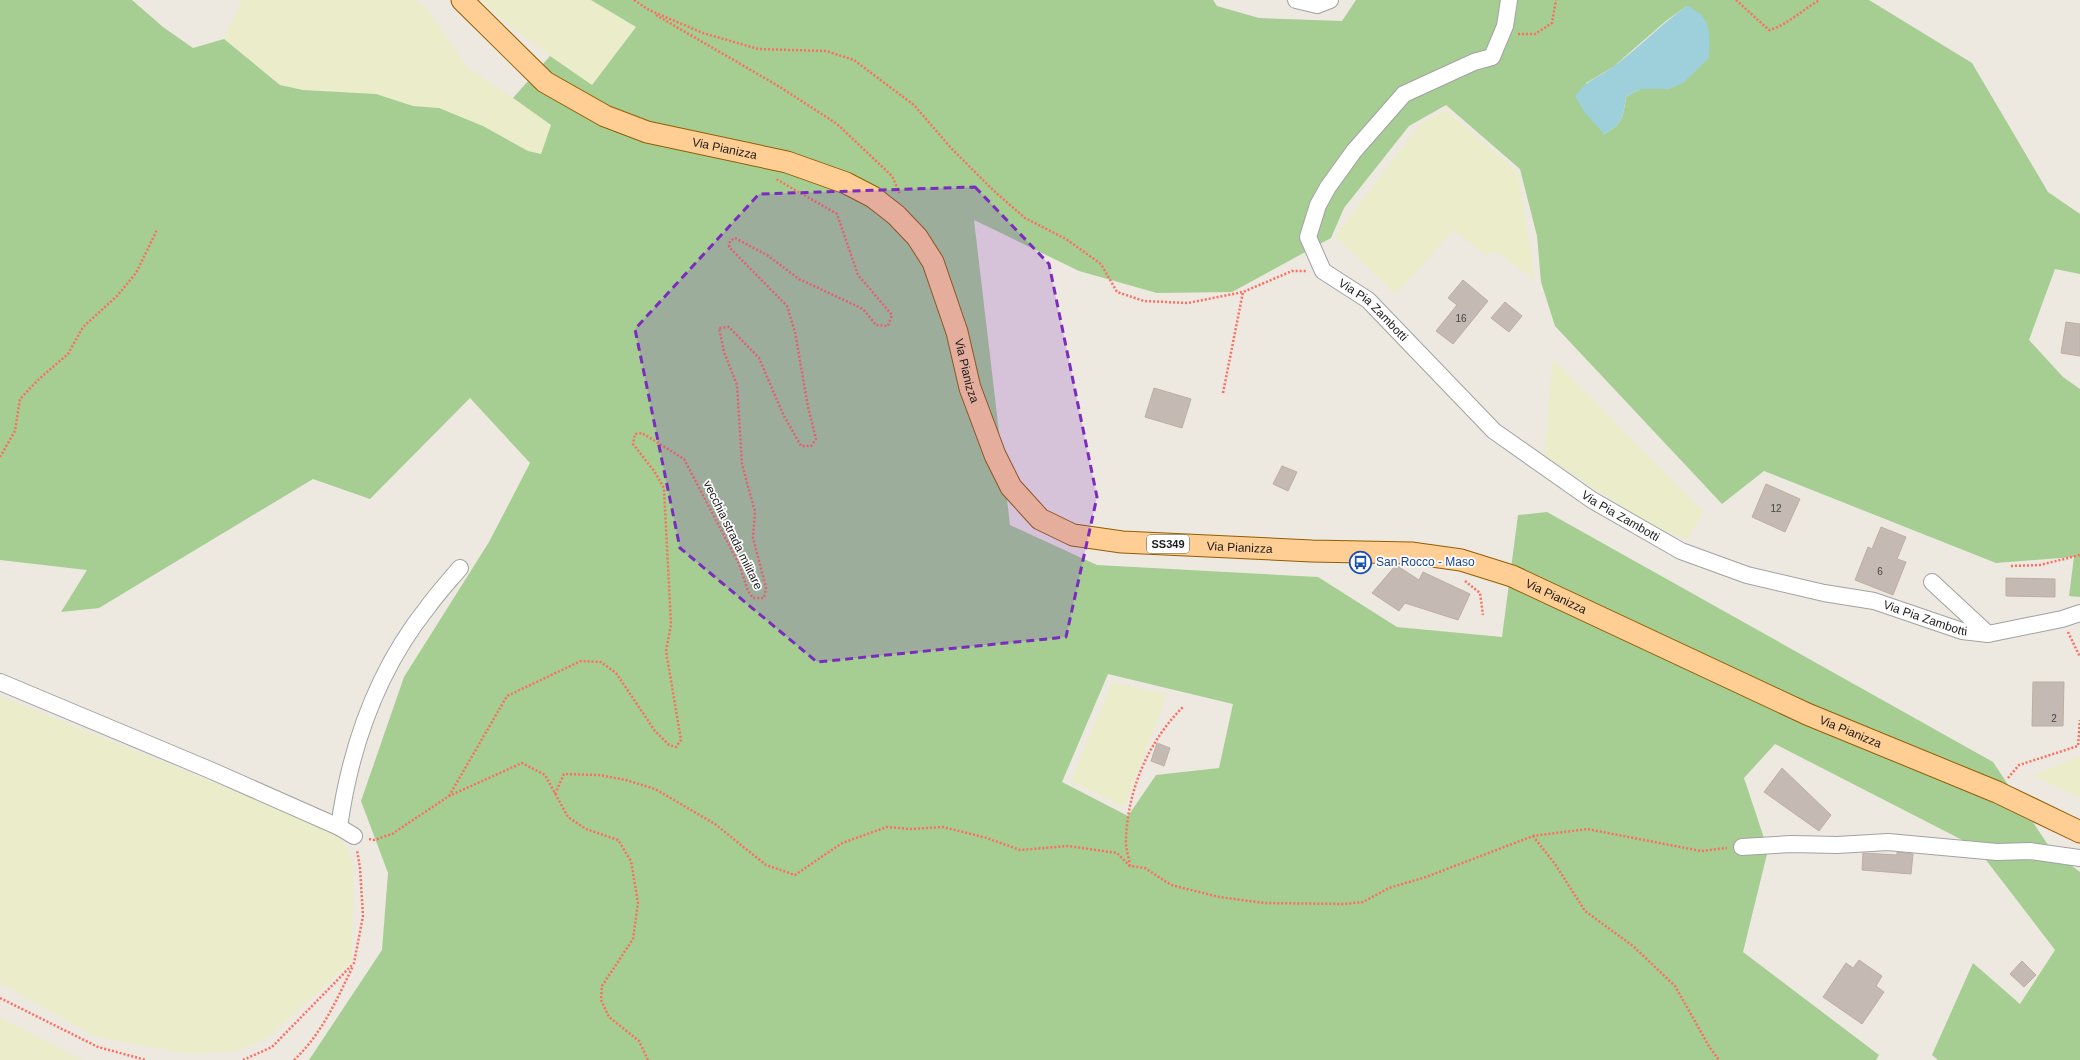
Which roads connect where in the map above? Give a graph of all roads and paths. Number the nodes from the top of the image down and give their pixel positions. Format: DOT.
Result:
graph roads {
  1 [pos="462,0"];
  2 [pos="634,0"];
  3 [pos="1296,0"];
  4 [pos="1330,0"];
  5 [pos="1509,0"];
  6 [pos="1556,0"];
  7 [pos="1736,0"];
  8 [pos="1820,0"];
  9 [pos="649,10"];
  10 [pos="1505,26"];
  11 [pos="770,176"];
  12 [pos="900,196"];
  13 [pos="157,230"];
  14 [pos="1322,271"];
  15 [pos="1243,292"];
  16 [pos="1223,393"];
  17 [pos="0,457"];
  18 [pos="2080,555"];
  19 [pos="2011,566"];
  20 [pos="460,568"];
  21 [pos="1462,579"];
  22 [pos="1932,582"];
  23 [pos="2080,613"];
  24 [pos="1483,615"];
  25 [pos="2062,619"];
  26 [pos="1988,634"];
  27 [pos="2080,657"];
  28 [pos="0,682"];
  29 [pos="1184,706"];
  30 [pos="2080,720"];
  31 [pos="1997,792"];
  32 [pos="555,794"];
  33 [pos="449,796"];
  34 [pos="339,827"];
  35 [pos="2080,832"];
  36 [pos="354,836"];
  37 [pos="1533,836"];
  38 [pos="1742,847"];
  39 [pos="2080,858"];
  40 [pos="1130,866"];
  41 [pos="354,963"];
  42 [pos="0,998"];
  43 [pos="146,1060"];
  44 [pos="242,1060"];
  45 [pos="294,1060"];
  46 [pos="648,1060"];
  47 [pos="1719,1060"];
  1 -- 31 [label="main road, Via Pianizza / SS349"];
  2 -- 9 [label="path"];
  3 -- 4 [label="street"];
  5 -- 10 [label="street"];
  6 -- 10 [label="path"];
  7 -- 8 [label="path"];
  9 -- 12 [label="path"];
  9 -- 15 [label="path"];
  10 -- 14 [label="street"];
  11 -- 33 [label="path, vecchia strada militare"];
  13 -- 17 [label="path"];
  14 -- 15 [label="path"];
  14 -- 26 [label="street, Via Pia Zambotti"];
  15 -- 16 [label="path"];
  18 -- 19 [label="path"];
  20 -- 34 [label="street"];
  21 -- 24 [label="path"];
  22 -- 26 [label="street, Via Pia Zambotti"];
  23 -- 25 [label="street, Via Pia Zambotti"];
  25 -- 26 [label="street, Via Pia Zambotti"];
  25 -- 27 [label="path"];
  28 -- 34 [label="street"];
  29 -- 40 [label="path"];
  30 -- 31 [label="path"];
  31 -- 35 [label="main road, Via Pianizza / SS349"];
  32 -- 33 [label="path"];
  32 -- 40 [label="path"];
  32 -- 46 [label="path"];
  33 -- 36 [label="path"];
  34 -- 36 [label="street"];
  36 -- 41 [label="path"];
  37 -- 38 [label="path"];
  37 -- 40 [label="path"];
  37 -- 47 [label="path"];
  38 -- 39 [label="street"];
  41 -- 44 [label="path"];
  41 -- 45 [label="path"];
  42 -- 43 [label="path"];
}
